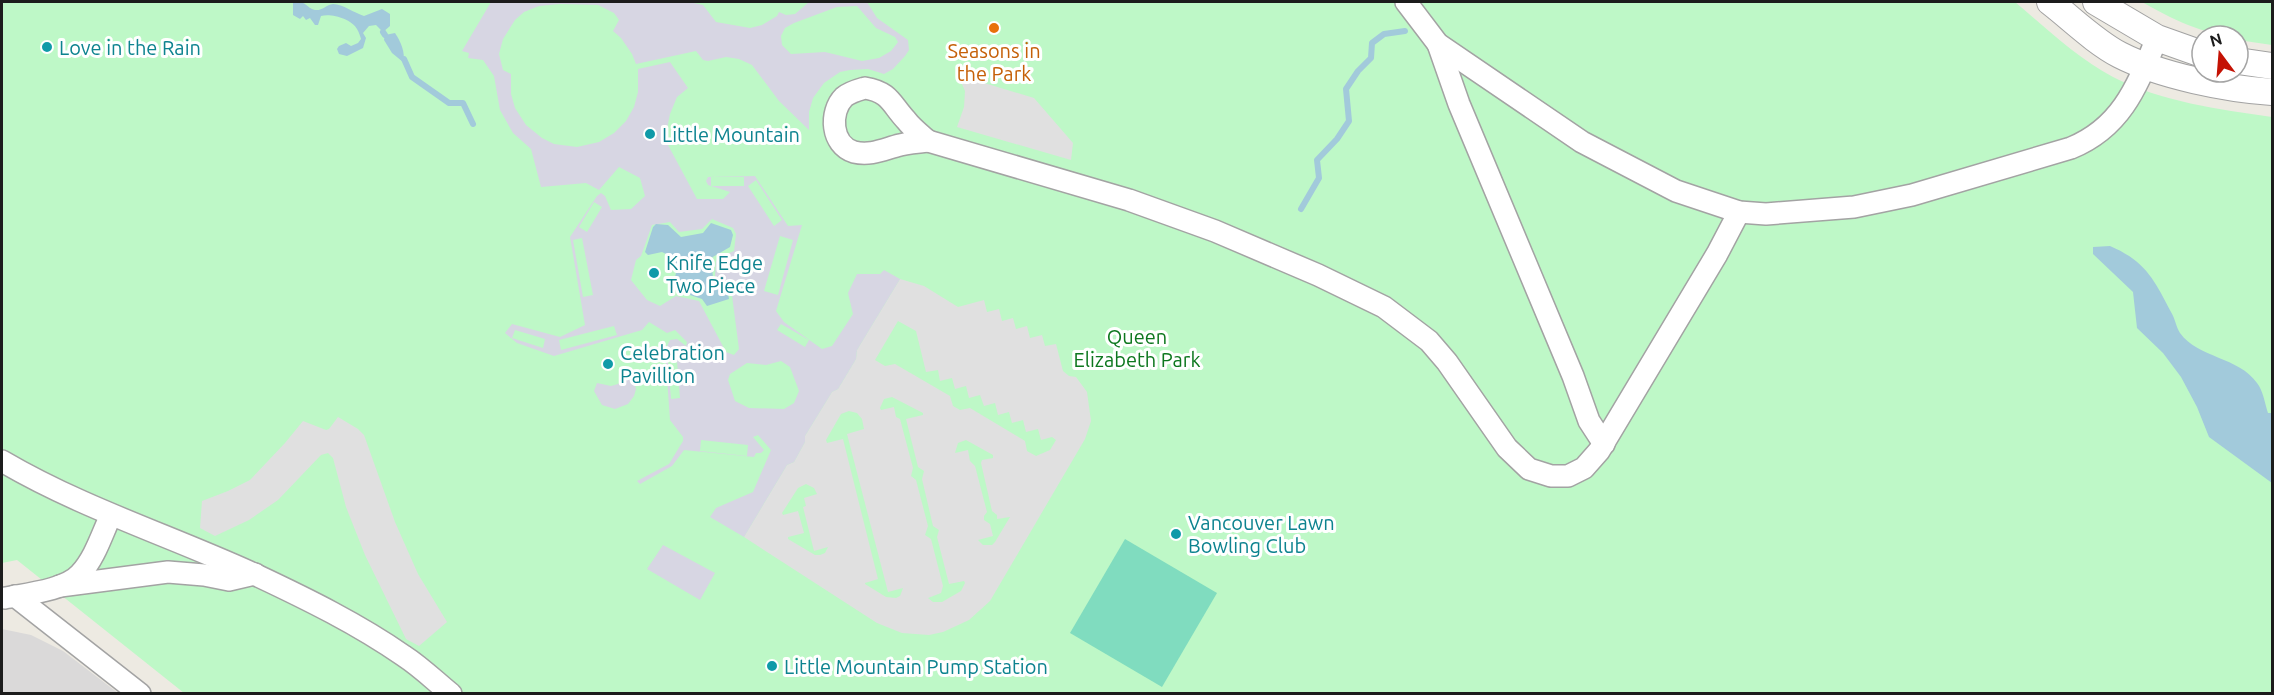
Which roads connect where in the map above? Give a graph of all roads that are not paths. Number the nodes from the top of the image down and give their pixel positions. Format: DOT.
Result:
graph roads {
  1 [pos="1406,2"];
  2 [pos="2050,2"];
  3 [pos="2096,2"];
  4 [pos="2157,38"];
  5 [pos="1438,44"];
  6 [pos="2190,50"];
  7 [pos="2250,63"];
  8 [pos="2272,66"];
  9 [pos="2145,67"];
  10 [pos="2272,92"];
  11 [pos="928,141"];
  12 [pos="1739,212"];
  13 [pos="1604,444"];
  14 [pos="2,461"];
  15 [pos="111,515"];
  16 [pos="255,574"];
  17 [pos="60,586"];
  18 [pos="8,598"];
  19 [pos="140,693"];
  20 [pos="451,693"];
  1 -- 5 [label="street"];
  2 -- 9 [label="street"];
  3 -- 4 [label="street"];
  4 -- 6 [label="street"];
  4 -- 9 [label="street"];
  5 -- 12 [label="street"];
  5 -- 13 [label="street"];
  7 -- 8 [label="street"];
  9 -- 10 [label="street"];
  9 -- 12 [label="street"];
  11 -- 13 [label="street"];
  12 -- 13 [label="street"];
  14 -- 15 [label="street"];
  15 -- 16 [label="street"];
  15 -- 17 [label="street"];
  16 -- 17 [label="street"];
  16 -- 20 [label="street"];
  17 -- 18 [label="street"];
  18 -- 19 [label="street"];
}
